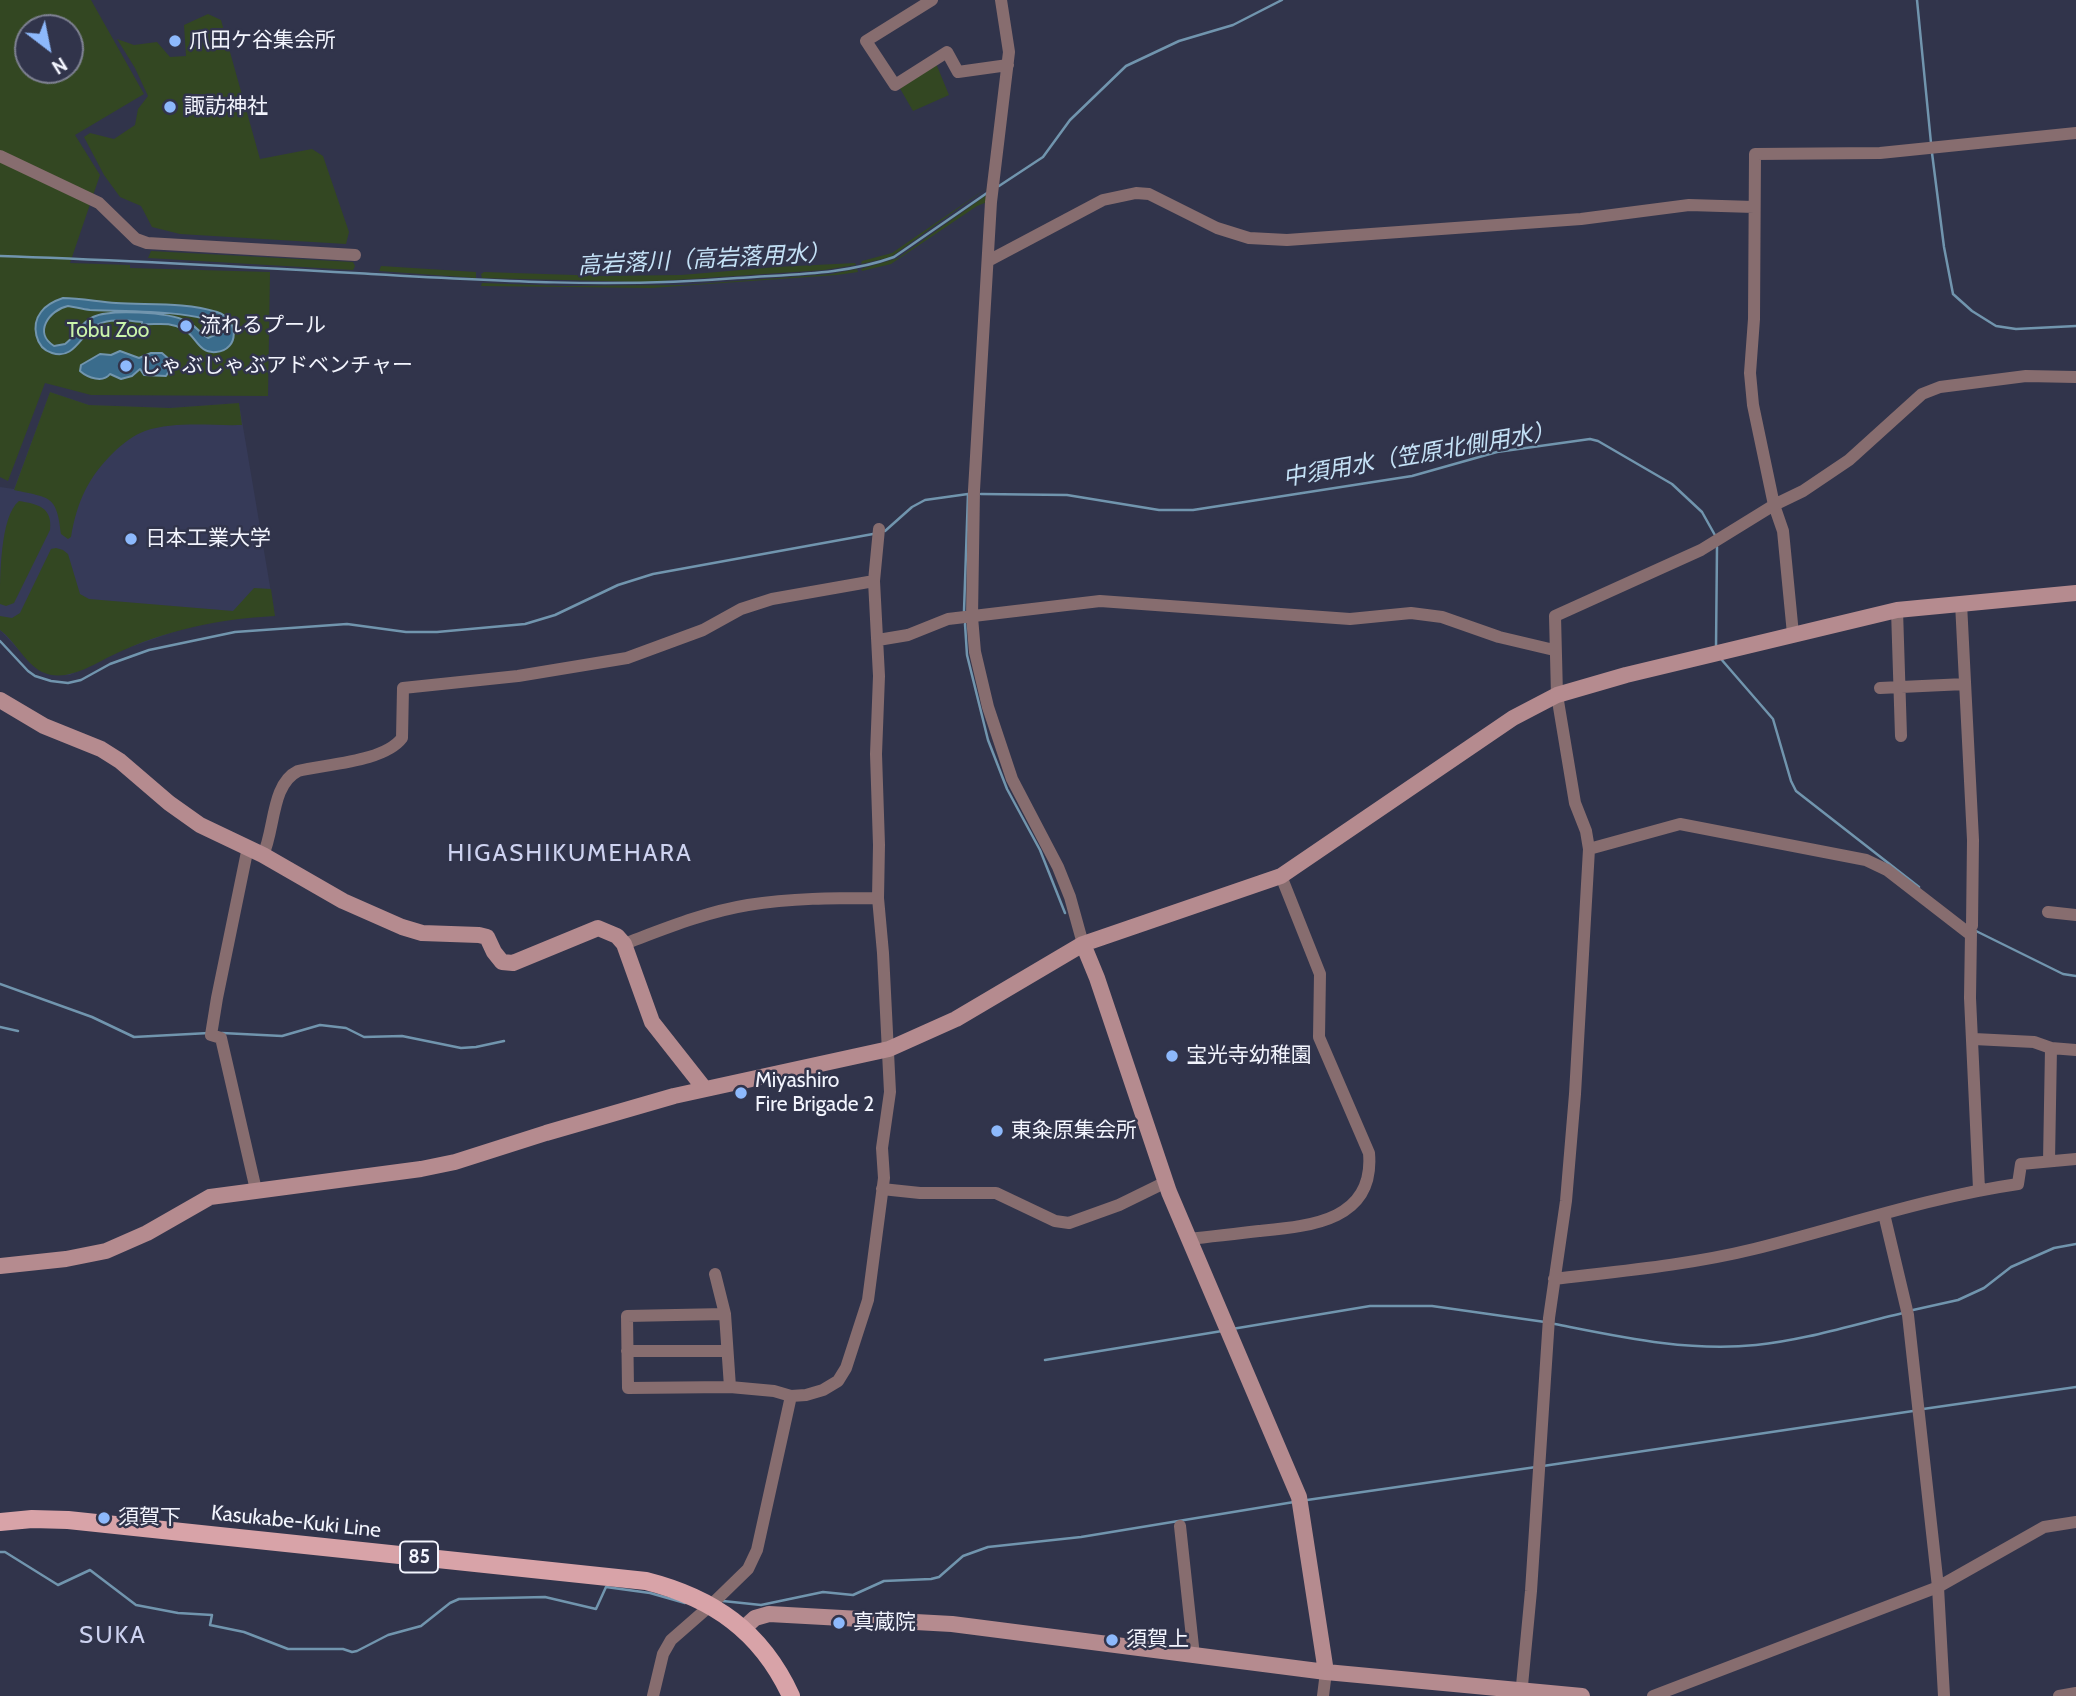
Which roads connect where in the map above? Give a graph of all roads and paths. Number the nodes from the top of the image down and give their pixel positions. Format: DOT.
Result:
graph roads {
  1 [pos="932,0"];
  2 [pos="1002,0"];
  3 [pos="1008,65"];
  4 [pos="2076,133"];
  5 [pos="0,156"];
  6 [pos="1754,207"];
  7 [pos="355,255"];
  8 [pos="988,261"];
  9 [pos="2076,377"];
  10 [pos="1774,505"];
  11 [pos="879,529"];
  12 [pos="874,581"];
  13 [pos="2076,593"];
  14 [pos="1961,603"];
  15 [pos="1897,610"];
  16 [pos="972,617"];
  17 [pos="1793,634"];
  18 [pos="878,640"];
  19 [pos="1554,650"];
  20 [pos="1965,684"];
  21 [pos="1900,687"];
  22 [pos="1880,688"];
  23 [pos="1557,695"];
  24 [pos="0,700"];
  25 [pos="1901,736"];
  26 [pos="248,847"];
  27 [pos="1589,849"];
  28 [pos="263,855"];
  29 [pos="1280,876"];
  30 [pos="878,898"];
  31 [pos="2048,912"];
  32 [pos="2076,915"];
  33 [pos="1971,931"];
  34 [pos="624,944"];
  35 [pos="1083,944"];
  36 [pos="1974,1039"];
  37 [pos="2051,1048"];
  38 [pos="889,1049"];
  39 [pos="2076,1050"];
  40 [pos="704,1088"];
  41 [pos="2076,1159"];
  42 [pos="2049,1161"];
  43 [pos="1166,1182"];
  44 [pos="883,1189"];
  45 [pos="1979,1189"];
  46 [pos="256,1190"];
  47 [pos="1884,1214"];
  48 [pos="1189,1239"];
  49 [pos="0,1266"];
  50 [pos="715,1274"];
  51 [pos="1554,1279"];
  52 [pos="725,1314"];
  53 [pos="627,1351"];
  54 [pos="726,1351"];
  55 [pos="730,1387"];
  56 [pos="791,1396"];
  57 [pos="0,1522"];
  58 [pos="2076,1522"];
  59 [pos="1180,1526"];
  60 [pos="1938,1587"];
  61 [pos="711,1605"];
  62 [pos="744,1628"];
  63 [pos="1194,1656"];
  64 [pos="1326,1672"];
  65 [pos="1521,1693"];
  66 [pos="2076,1693"];
  67 [pos="653,1696"];
  68 [pos="791,1696"];
  69 [pos="1323,1696"];
  70 [pos="1582,1696"];
  71 [pos="1653,1696"];
  72 [pos="1944,1696"];
  73 [pos="2059,1696"];
  1 -- 3 [label="street"];
  2 -- 3 [label="street"];
  3 -- 8 [label="street"];
  4 -- 6 [label="street"];
  5 -- 7 [label="street"];
  6 -- 8 [label="street"];
  6 -- 10 [label="street"];
  8 -- 16 [label="street"];
  9 -- 10 [label="street"];
  10 -- 17 [label="street"];
  10 -- 19 [label="street"];
  11 -- 12 [label="street"];
  12 -- 18 [label="street"];
  12 -- 28 [label="street"];
  13 -- 14 [label="street"];
  14 -- 15 [label="street"];
  14 -- 20 [label="street"];
  15 -- 17 [label="street"];
  15 -- 21 [label="street"];
  16 -- 18 [label="street"];
  16 -- 19 [label="street"];
  16 -- 35 [label="street"];
  17 -- 23 [label="street"];
  18 -- 30 [label="street"];
  19 -- 23 [label="street"];
  20 -- 21 [label="street"];
  20 -- 33 [label="street"];
  21 -- 22 [label="street"];
  21 -- 25 [label="street"];
  23 -- 27 [label="street"];
  23 -- 29 [label="street"];
  24 -- 26 [label="street"];
  26 -- 28 [label="street"];
  26 -- 46 [label="street"];
  27 -- 33 [label="street"];
  27 -- 51 [label="street"];
  28 -- 34 [label="street"];
  29 -- 35 [label="street"];
  29 -- 48 [label="street"];
  30 -- 34 [label="street"];
  30 -- 38 [label="street"];
  31 -- 32 [label="street"];
  33 -- 36 [label="street"];
  34 -- 40 [label="street"];
  35 -- 38 [label="street"];
  35 -- 43 [label="street"];
  36 -- 37 [label="street"];
  36 -- 45 [label="street"];
  37 -- 39 [label="street"];
  37 -- 42 [label="street"];
  38 -- 40 [label="street"];
  38 -- 44 [label="street"];
  40 -- 46 [label="street"];
  41 -- 42 [label="street"];
  42 -- 45 [label="street"];
  43 -- 44 [label="street"];
  43 -- 48 [label="street"];
  44 -- 56 [label="street"];
  45 -- 47 [label="street"];
  46 -- 49 [label="street"];
  47 -- 51 [label="street"];
  47 -- 60 [label="street"];
  48 -- 64 [label="street"];
  50 -- 52 [label="street"];
  51 -- 65 [label="street"];
  52 -- 53 [label="street"];
  52 -- 54 [label="street"];
  53 -- 54 [label="street"];
  53 -- 55 [label="street"];
  54 -- 55 [label="street"];
  55 -- 56 [label="street"];
  56 -- 61 [label="street"];
  57 -- 61 [label="main road, Kasukabe-Kuki Line / 85"];
  58 -- 60 [label="street"];
  59 -- 63 [label="street"];
  60 -- 71 [label="street"];
  60 -- 72 [label="street"];
  61 -- 62 [label="main road, Kasukabe-Kuki Line / 85"];
  61 -- 67 [label="street"];
  62 -- 63 [label="street"];
  62 -- 68 [label="main road, Kasukabe-Kuki Line / 85"];
  63 -- 64 [label="street"];
  64 -- 65 [label="street"];
  64 -- 69 [label="street"];
  65 -- 70 [label="street"];
  66 -- 73 [label="street"];
}
